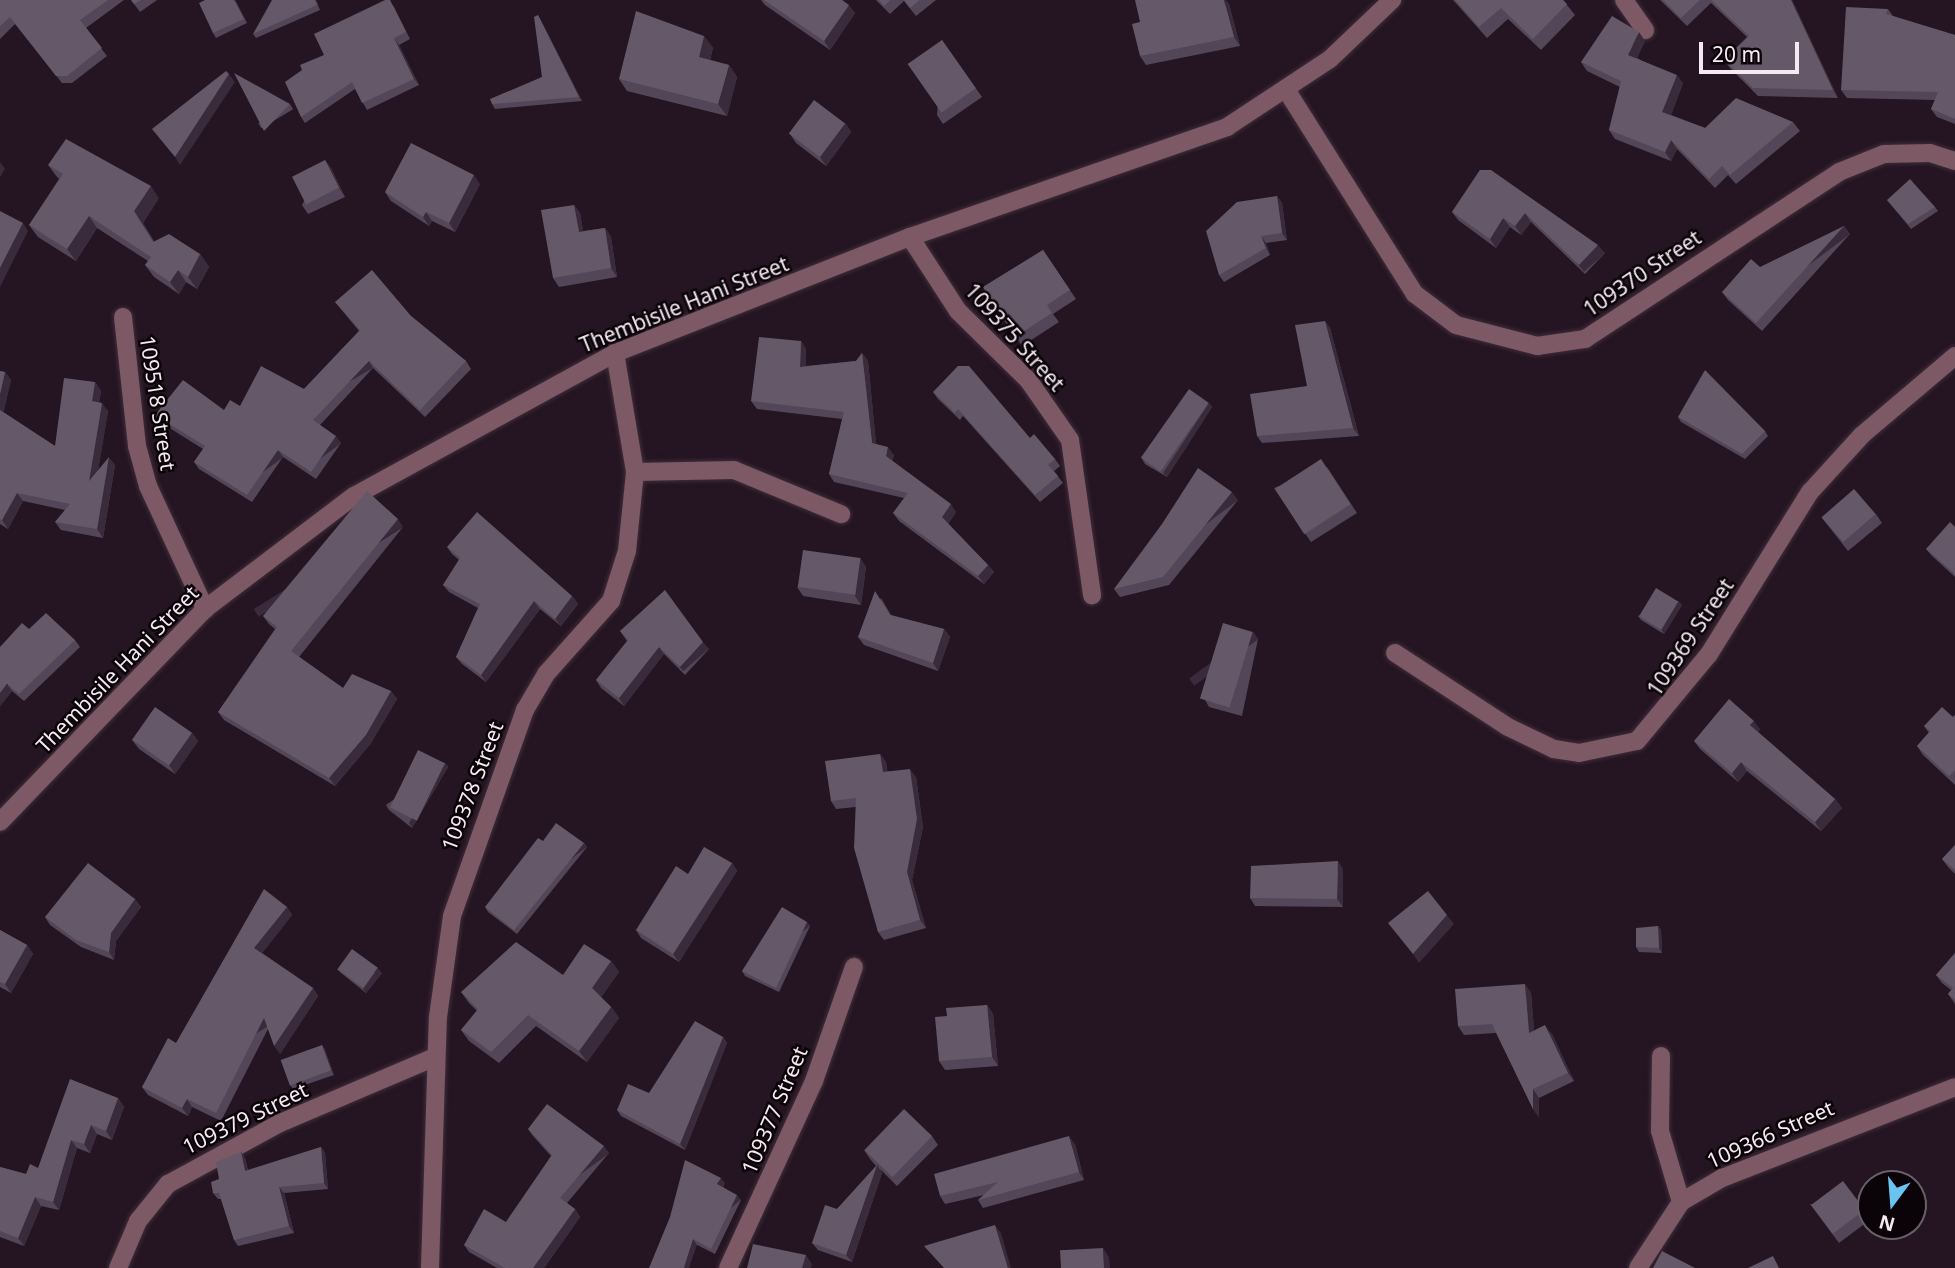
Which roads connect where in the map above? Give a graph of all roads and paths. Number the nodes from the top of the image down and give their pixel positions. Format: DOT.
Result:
graph roads {
  1 [pos="1392,0"];
  2 [pos="1624,0"];
  3 [pos="1645,30"];
  4 [pos="1287,91"];
  5 [pos="1955,162"];
  6 [pos="910,237"];
  7 [pos="123,317"];
  8 [pos="615,353"];
  9 [pos="1955,356"];
  10 [pos="635,472"];
  11 [pos="841,514"];
  12 [pos="1092,595"];
  13 [pos="205,609"];
  14 [pos="1395,653"];
  15 [pos="0,822"];
  16 [pos="854,967"];
  17 [pos="1661,1056"];
  18 [pos="435,1057"];
  19 [pos="1955,1087"];
  20 [pos="1681,1202"];
  21 [pos="118,1268"];
  22 [pos="430,1268"];
  23 [pos="728,1268"];
  24 [pos="1637,1268"];
  1 -- 4 [label="street, Thembisile Hani Street"];
  2 -- 3 [label="street"];
  4 -- 5 [label="street, 109370 Street"];
  4 -- 6 [label="street, Thembisile Hani Street"];
  6 -- 8 [label="street, Thembisile Hani Street"];
  6 -- 12 [label="street, 109375 Street"];
  7 -- 13 [label="street, 109518 Street"];
  8 -- 10 [label="street, 109378 Street"];
  8 -- 13 [label="street, Thembisile Hani Street"];
  9 -- 14 [label="street, 109369 Street"];
  10 -- 11 [label="street"];
  10 -- 18 [label="street, 109378 Street"];
  13 -- 15 [label="street, Thembisile Hani Street"];
  16 -- 23 [label="street, 109377 Street"];
  17 -- 20 [label="street"];
  18 -- 21 [label="street, 109379 Street"];
  18 -- 22 [label="street, 109378 Street"];
  19 -- 20 [label="street, 109366 Street"];
  20 -- 24 [label="street, 109366 Street"];
}
